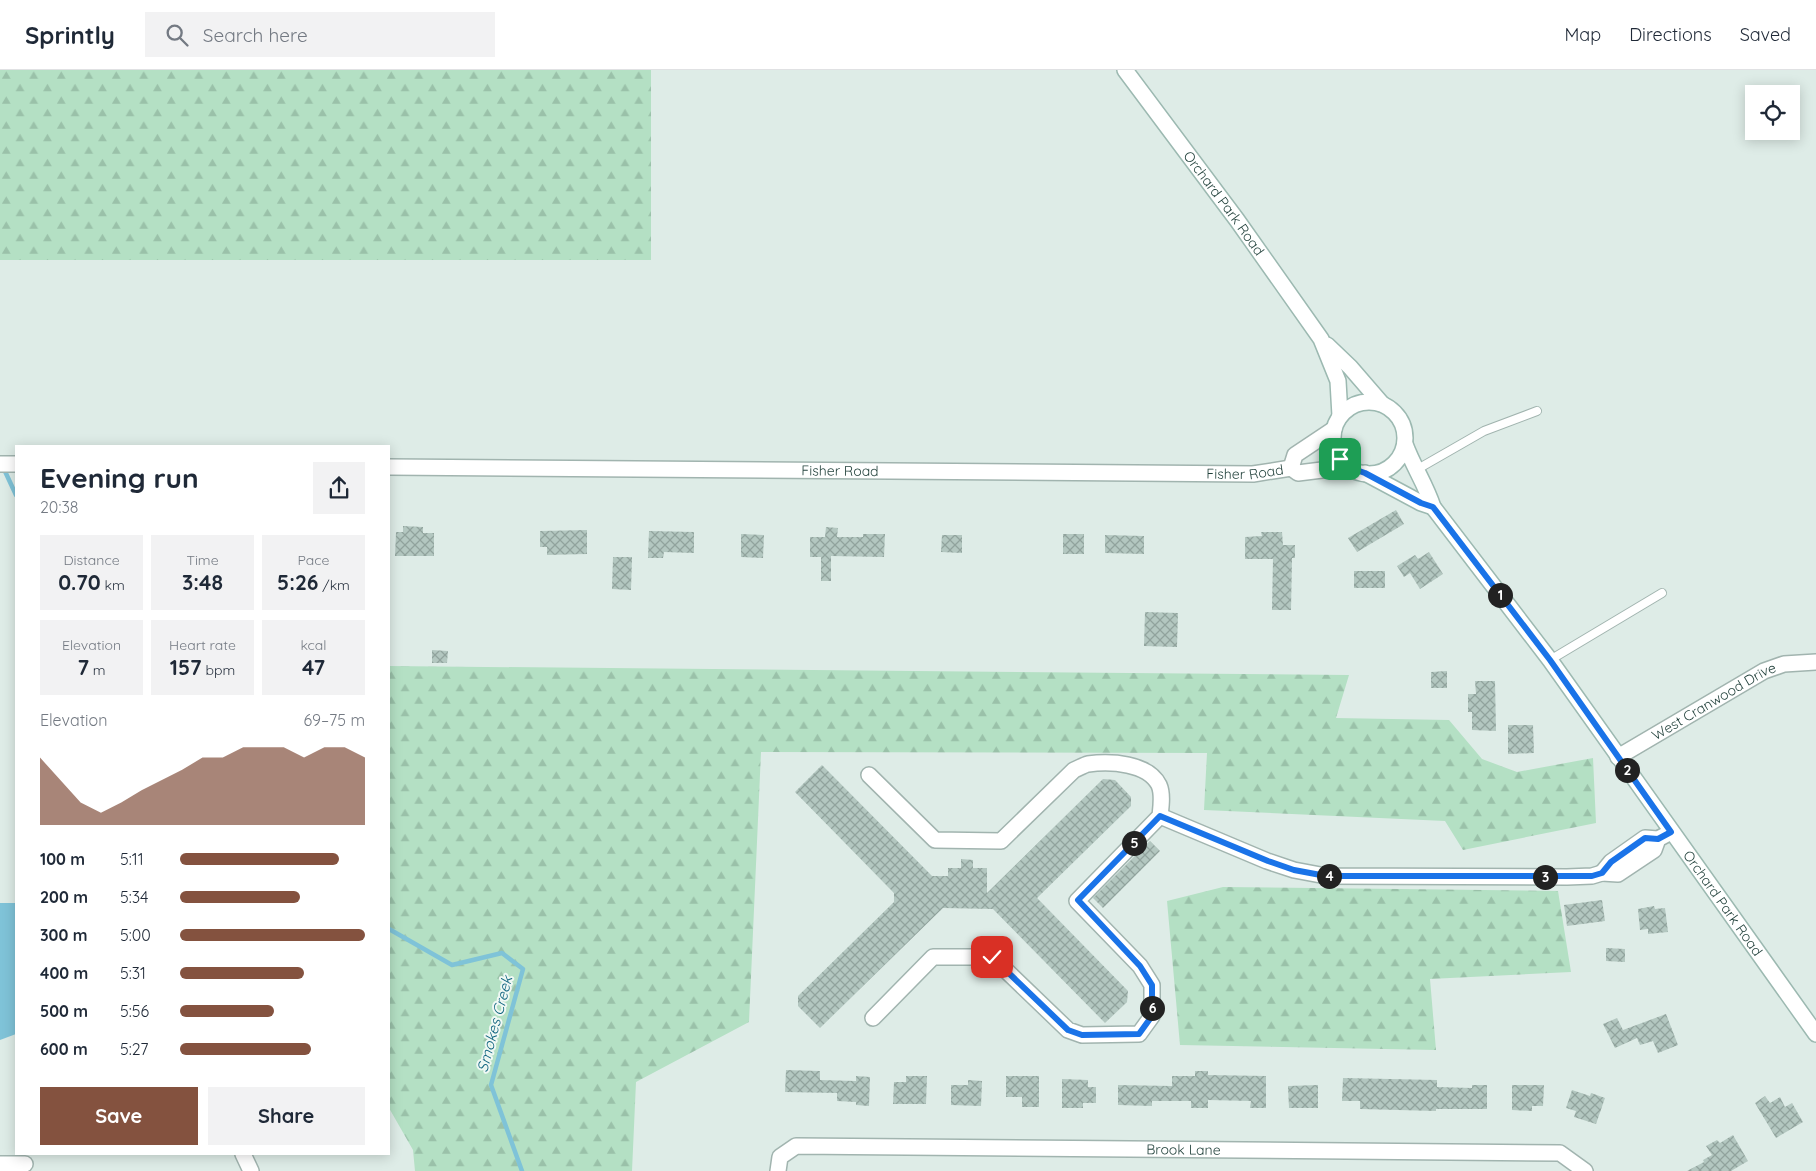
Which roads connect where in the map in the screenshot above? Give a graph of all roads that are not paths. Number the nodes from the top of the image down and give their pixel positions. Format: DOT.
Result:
graph roads {
  1 [pos="1125,70"];
  2 [pos="1321,339"];
  3 [pos="1382,404"];
  4 [pos="1537,411"];
  5 [pos="1337,422"];
  6 [pos="1405,444"];
  7 [pos="390,467"];
  8 [pos="1291,468"];
  9 [pos="1416,470"];
  10 [pos="1359,471"];
  11 [pos="1433,507"];
  12 [pos="1662,593"];
  13 [pos="1550,660"];
  14 [pos="1816,662"];
  15 [pos="1618,757"];
  16 [pos="869,775"];
  17 [pos="1160,816"];
  18 [pos="1664,836"];
  19 [pos="873,1018"];
  20 [pos="1816,1034"];
  21 [pos="243,1155"];
  22 [pos="26,1163"];
  23 [pos="0,1164"];
  24 [pos="779,1164"];
  25 [pos="251,1171"];
  26 [pos="1586,1171"];
  1 -- 2 [label="street, Orchard Park Road"];
  2 -- 3 [label="street, Orchard Park Road"];
  2 -- 5 [label="street, Orchard Park Road"];
  3 -- 5 [label="street"];
  3 -- 6 [label="street"];
  4 -- 9 [label="lane"];
  5 -- 8 [label="street, Fisher Road"];
  5 -- 10 [label="street"];
  6 -- 9 [label="street, Orchard Park Road"];
  6 -- 10 [label="street"];
  7 -- 8 [label="street, Fisher Road"];
  8 -- 10 [label="street, Fisher Road"];
  9 -- 11 [label="street, Orchard Park Road"];
  10 -- 11 [label="street, Orchard Park Road"];
  11 -- 13 [label="street, Orchard Park Road"];
  12 -- 13 [label="lane"];
  13 -- 15 [label="street, Orchard Park Road"];
  14 -- 15 [label="street, West Cranwood Drive"];
  15 -- 18 [label="street, Orchard Park Road"];
  16 -- 17 [label="street"];
  17 -- 18 [label="street"];
  17 -- 19 [label="street"];
  18 -- 20 [label="street, Orchard Park Road"];
  21 -- 25 [label="street"];
  22 -- 23 [label="street"];
  24 -- 26 [label="street, Brook Lane"];
}
